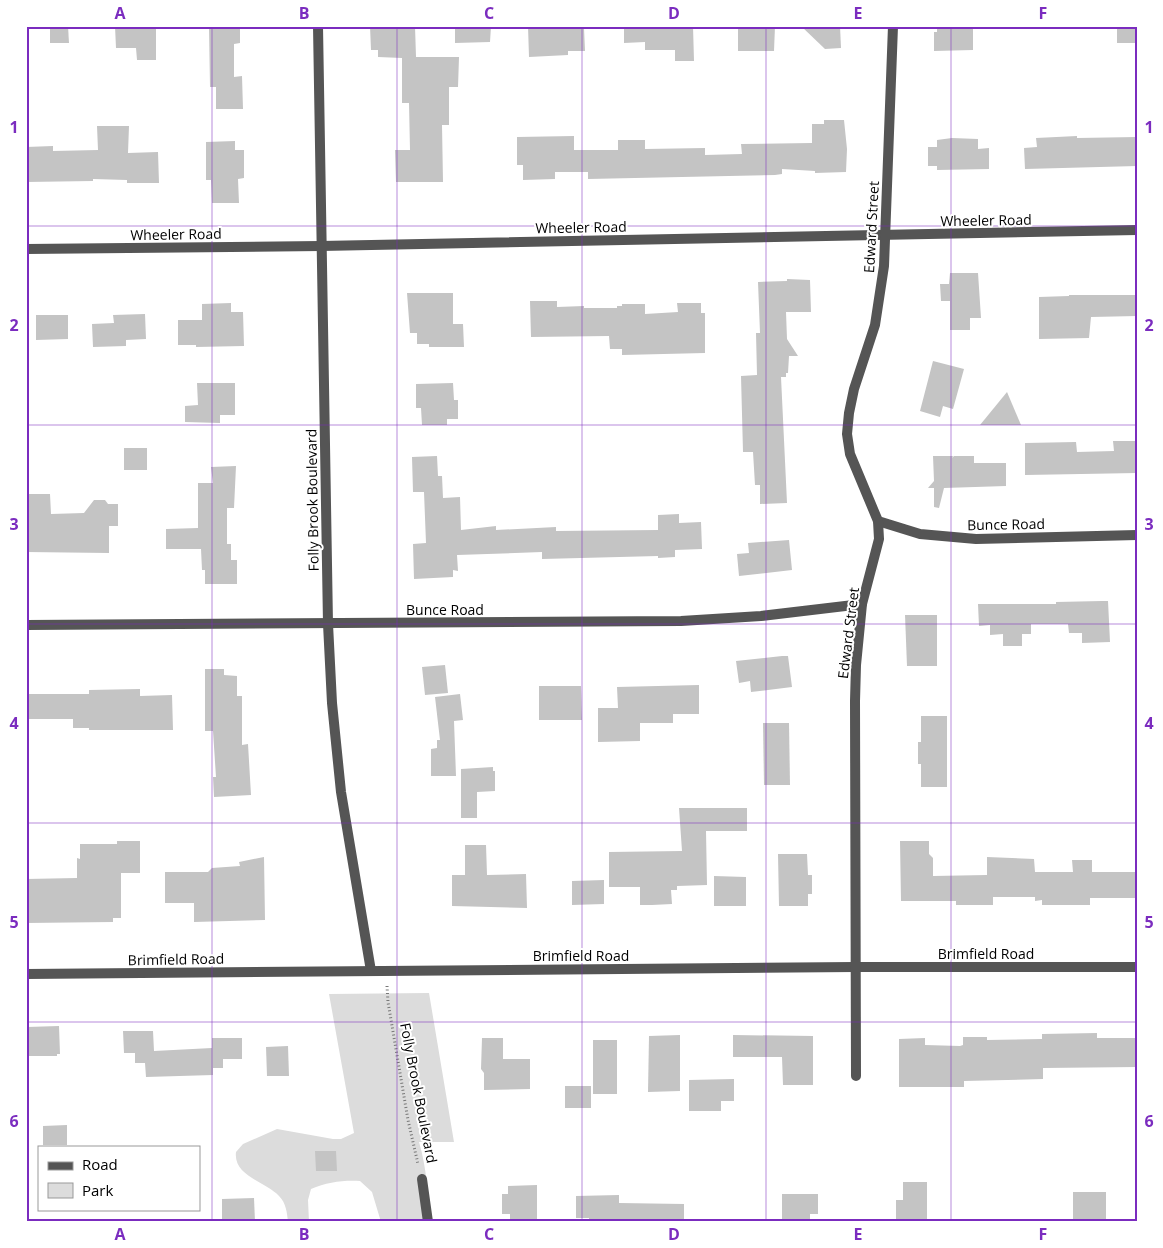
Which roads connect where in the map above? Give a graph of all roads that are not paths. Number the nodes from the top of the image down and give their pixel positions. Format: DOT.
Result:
graph roads {
  1 [pos="318,26"];
  2 [pos="893,26"];
  3 [pos="1137,230"];
  4 [pos="886,236"];
  5 [pos="320,246"];
  6 [pos="26,249"];
  7 [pos="878,521"];
  8 [pos="1137,535"];
  9 [pos="862,604"];
  10 [pos="328,624"];
  11 [pos="26,625"];
  12 [pos="855,967"];
  13 [pos="1137,967"];
  14 [pos="371,971"];
  15 [pos="26,974"];
  16 [pos="856,1076"];
  17 [pos="422,1179"];
  18 [pos="428,1222"];
  1 -- 5 [label="street, Folly Brook Boulevard"];
  2 -- 4 [label="street, Edward Street"];
  3 -- 4 [label="street, Wheeler Road"];
  4 -- 5 [label="street, Wheeler Road"];
  4 -- 7 [label="street, Edward Street"];
  5 -- 6 [label="street, Wheeler Road"];
  5 -- 10 [label="street, Folly Brook Boulevard"];
  7 -- 8 [label="street, Bunce Road"];
  7 -- 9 [label="street, Edward Street"];
  9 -- 10 [label="street, Bunce Road"];
  9 -- 12 [label="street, Edward Street"];
  10 -- 11 [label="street, Bunce Road"];
  10 -- 14 [label="street, Folly Brook Boulevard"];
  12 -- 13 [label="street, Brimfield Road"];
  12 -- 14 [label="street, Brimfield Road"];
  12 -- 16 [label="street, Edward Street"];
  14 -- 15 [label="street, Brimfield Road"];
  17 -- 18 [label="street, Folly Brook Boulevard"];
}
